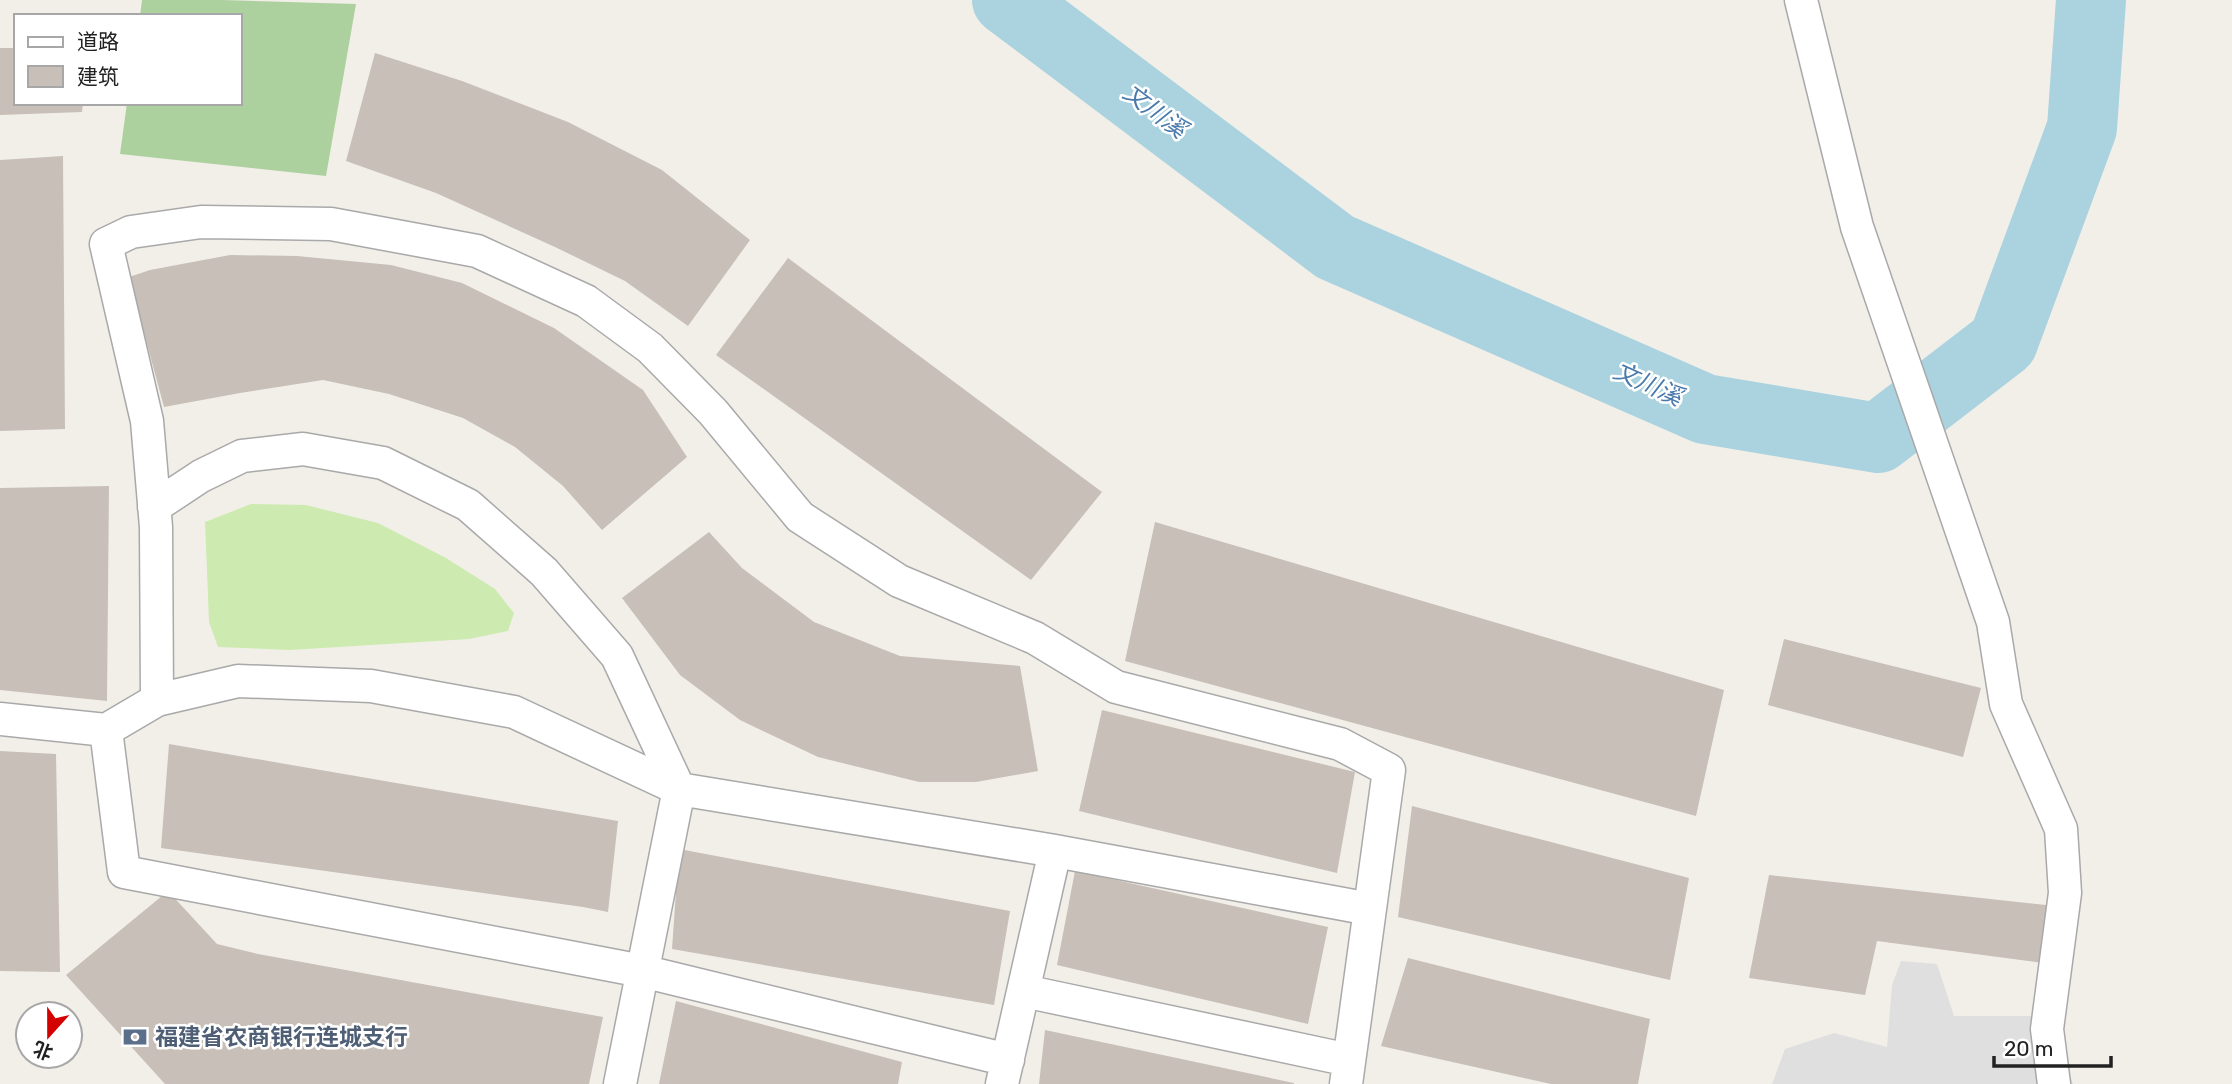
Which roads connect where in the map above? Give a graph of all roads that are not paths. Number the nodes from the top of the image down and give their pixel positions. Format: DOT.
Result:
graph roads {
  1 [pos="1801,0"];
  2 [pos="154,507"];
  3 [pos="157,700"];
  4 [pos="0,719"];
  5 [pos="106,730"];
  6 [pos="679,789"];
  7 [pos="1055,851"];
  8 [pos="1370,909"];
  9 [pos="642,971"];
  10 [pos="1024,991"];
  11 [pos="1005,1072"];
  12 [pos="1348,1072"];
  13 [pos="620,1084"];
  14 [pos="2054,1084"];
  1 -- 14 [label="street"];
  2 -- 3 [label="street"];
  2 -- 6 [label="street"];
  2 -- 8 [label="street"];
  3 -- 5 [label="street"];
  3 -- 6 [label="street"];
  4 -- 5 [label="street"];
  5 -- 9 [label="street"];
  6 -- 7 [label="street"];
  6 -- 9 [label="street"];
  7 -- 8 [label="street"];
  7 -- 10 [label="street"];
  8 -- 12 [label="street"];
  9 -- 11 [label="street"];
  9 -- 13 [label="street"];
  10 -- 11 [label="street"];
  10 -- 12 [label="street"];
}
